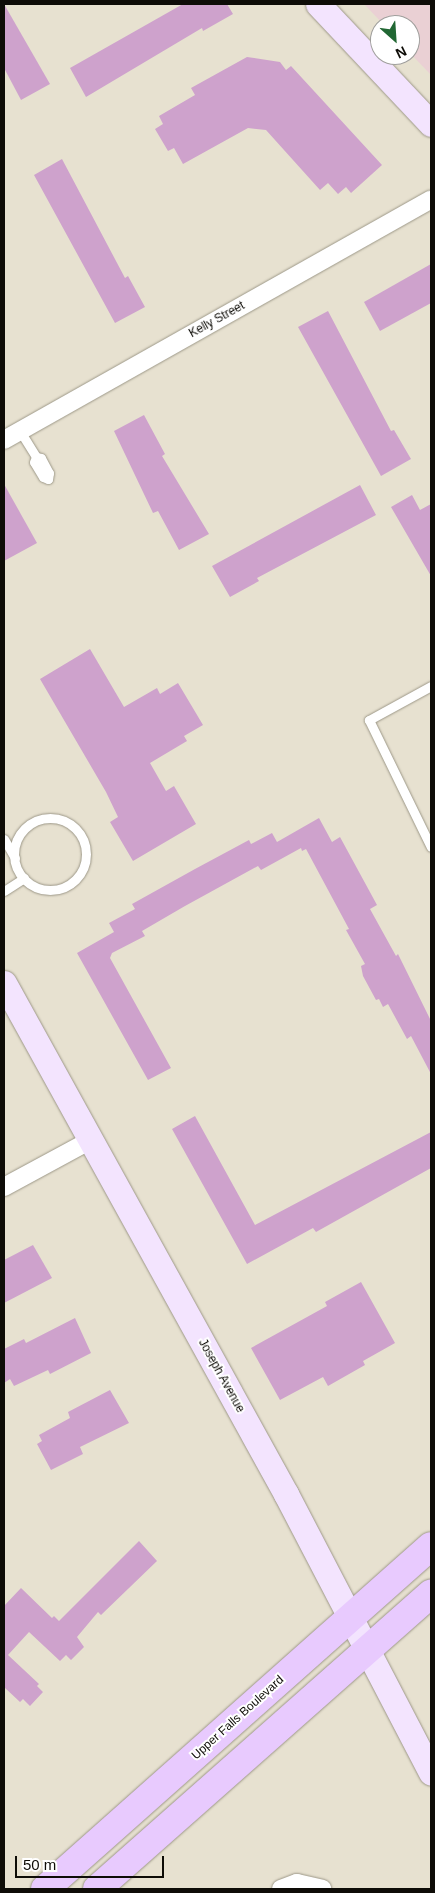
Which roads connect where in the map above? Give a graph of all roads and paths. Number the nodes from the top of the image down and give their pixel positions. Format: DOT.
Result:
graph roads {
  1 [pos="318,4"];
  2 [pos="431,124"];
  3 [pos="431,200"];
  4 [pos="20,430"];
  5 [pos="4,440"];
  6 [pos="36,456"];
  7 [pos="431,686"];
  8 [pos="4,839"];
  9 [pos="431,847"];
  10 [pos="15,858"];
  11 [pos="24,878"];
  12 [pos="4,891"];
  13 [pos="4,983"];
  14 [pos="91,1140"];
  15 [pos="4,1187"];
  16 [pos="431,1546"];
  17 [pos="431,1593"];
  18 [pos="350,1619"];
  19 [pos="366,1650"];
  20 [pos="431,1772"];
  21 [pos="45,1889"];
  22 [pos="97,1889"];
  23 [pos="280,1889"];
  24 [pos="322,1889"];
  1 -- 2 [label="main road"];
  3 -- 4 [label="street, Kelly Street"];
  4 -- 5 [label="street, Kelly Street"];
  4 -- 6 [label="lane"];
  7 -- 9 [label="lane"];
  8 -- 10 [label="lane"];
  10 -- 11 [label="lane"];
  10 -- 11 [label="lane"];
  11 -- 12 [label="lane"];
  13 -- 14 [label="main road, Joseph Avenue"];
  14 -- 15 [label="street"];
  14 -- 18 [label="main road, Joseph Avenue"];
  16 -- 18 [label="main road, Upper Falls Boulevard"];
  17 -- 19 [label="main road"];
  18 -- 19 [label="main road, Joseph Avenue"];
  18 -- 21 [label="main road, Upper Falls Boulevard"];
  19 -- 20 [label="main road, Joseph Avenue"];
  19 -- 22 [label="main road"];
  23 -- 24 [label="street"];
}
